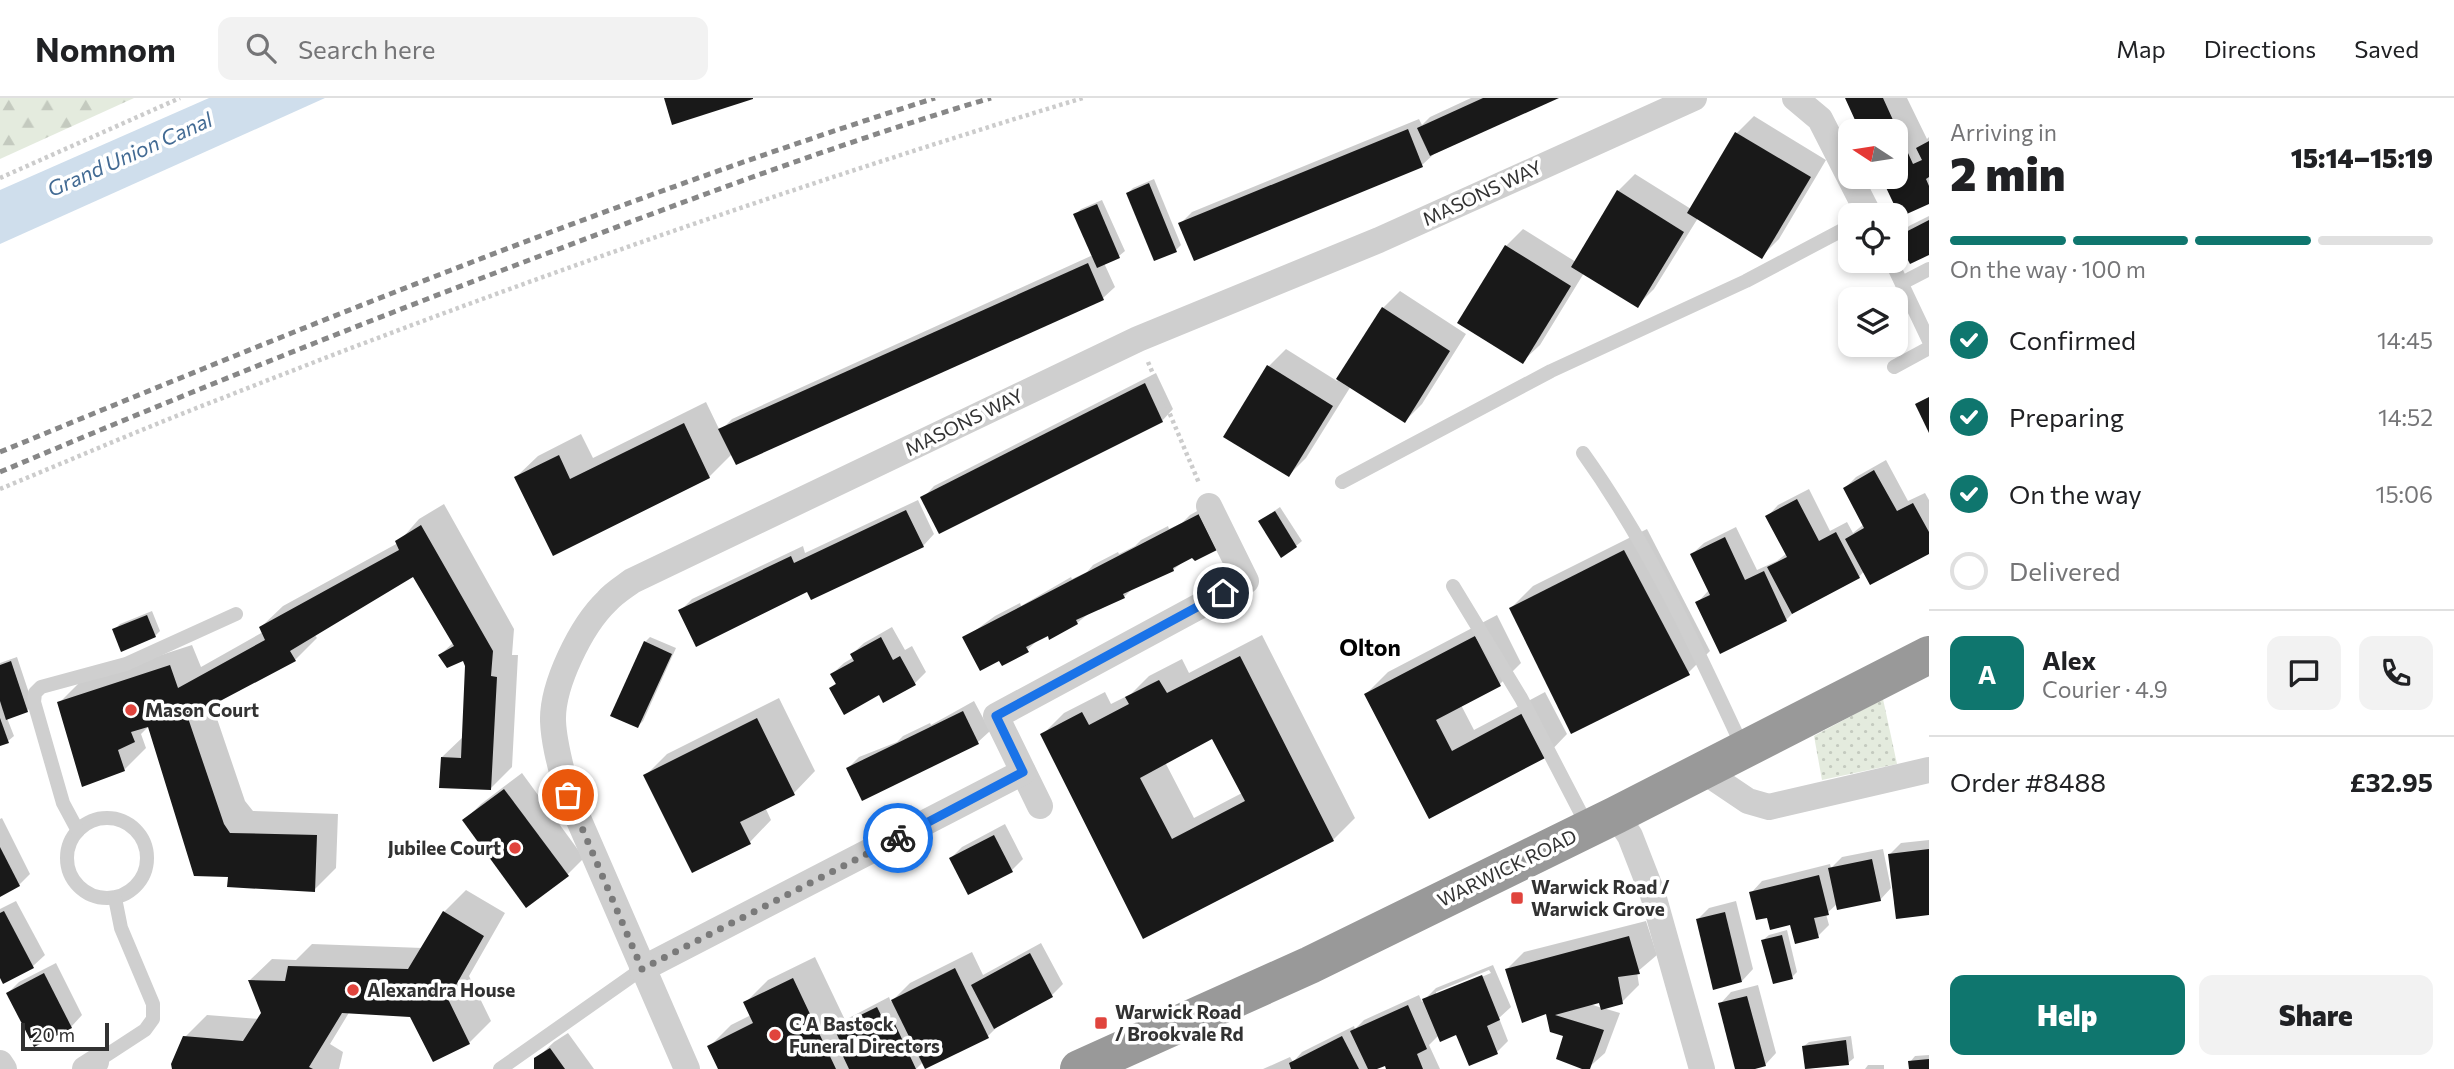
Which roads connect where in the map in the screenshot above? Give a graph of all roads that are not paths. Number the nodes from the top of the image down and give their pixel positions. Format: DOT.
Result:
graph roads {
  1 [pos="1694,98"];
  2 [pos="1795,98"];
  3 [pos="1863,203"];
  4 [pos="1838,232"];
  5 [pos="1929,269"];
  6 [pos="1897,273"];
  7 [pos="1902,283"];
  8 [pos="1929,341"];
  9 [pos="1929,348"];
  10 [pos="1894,367"];
  11 [pos="1583,453"];
  12 [pos="1342,482"];
  13 [pos="1209,506"];
  14 [pos="1452,586"];
  15 [pos="236,614"];
  16 [pos="1929,654"];
  17 [pos="1743,749"];
  18 [pos="1702,769"];
  19 [pos="1929,770"];
  20 [pos="1023,772"];
  21 [pos="1040,806"];
  22 [pos="1602,822"];
  23 [pos="78,831"];
  24 [pos="115,898"];
  25 [pos="642,969"];
  26 [pos="0,1063"];
  27 [pos="90,1065"];
  28 [pos="4,1069"];
  29 [pos="500,1069"];
  30 [pos="687,1069"];
  31 [pos="1079,1069"];
  32 [pos="1702,1069"];
  1 -- 25 [label="street, MASONS WAY"];
  2 -- 3 [label="street"];
  4 -- 12 [label="lane"];
  5 -- 7 [label="lane"];
  6 -- 7 [label="lane"];
  7 -- 8 [label="lane"];
  9 -- 10 [label="lane"];
  11 -- 17 [label="lane"];
  13 -- 20 [label="street"];
  14 -- 22 [label="lane"];
  15 -- 23 [label="lane"];
  16 -- 17 [label="highway, WARWICK ROAD"];
  17 -- 18 [label="highway, WARWICK ROAD"];
  18 -- 19 [label="street"];
  18 -- 22 [label="highway, WARWICK ROAD"];
  20 -- 21 [label="street"];
  20 -- 25 [label="street"];
  22 -- 31 [label="highway, WARWICK ROAD"];
  22 -- 32 [label="street"];
  23 -- 24 [label="lane"];
  23 -- 24 [label="lane"];
  24 -- 27 [label="lane"];
  25 -- 29 [label="lane"];
  25 -- 30 [label="street, MASONS WAY"];
  26 -- 28 [label="street"];
}
